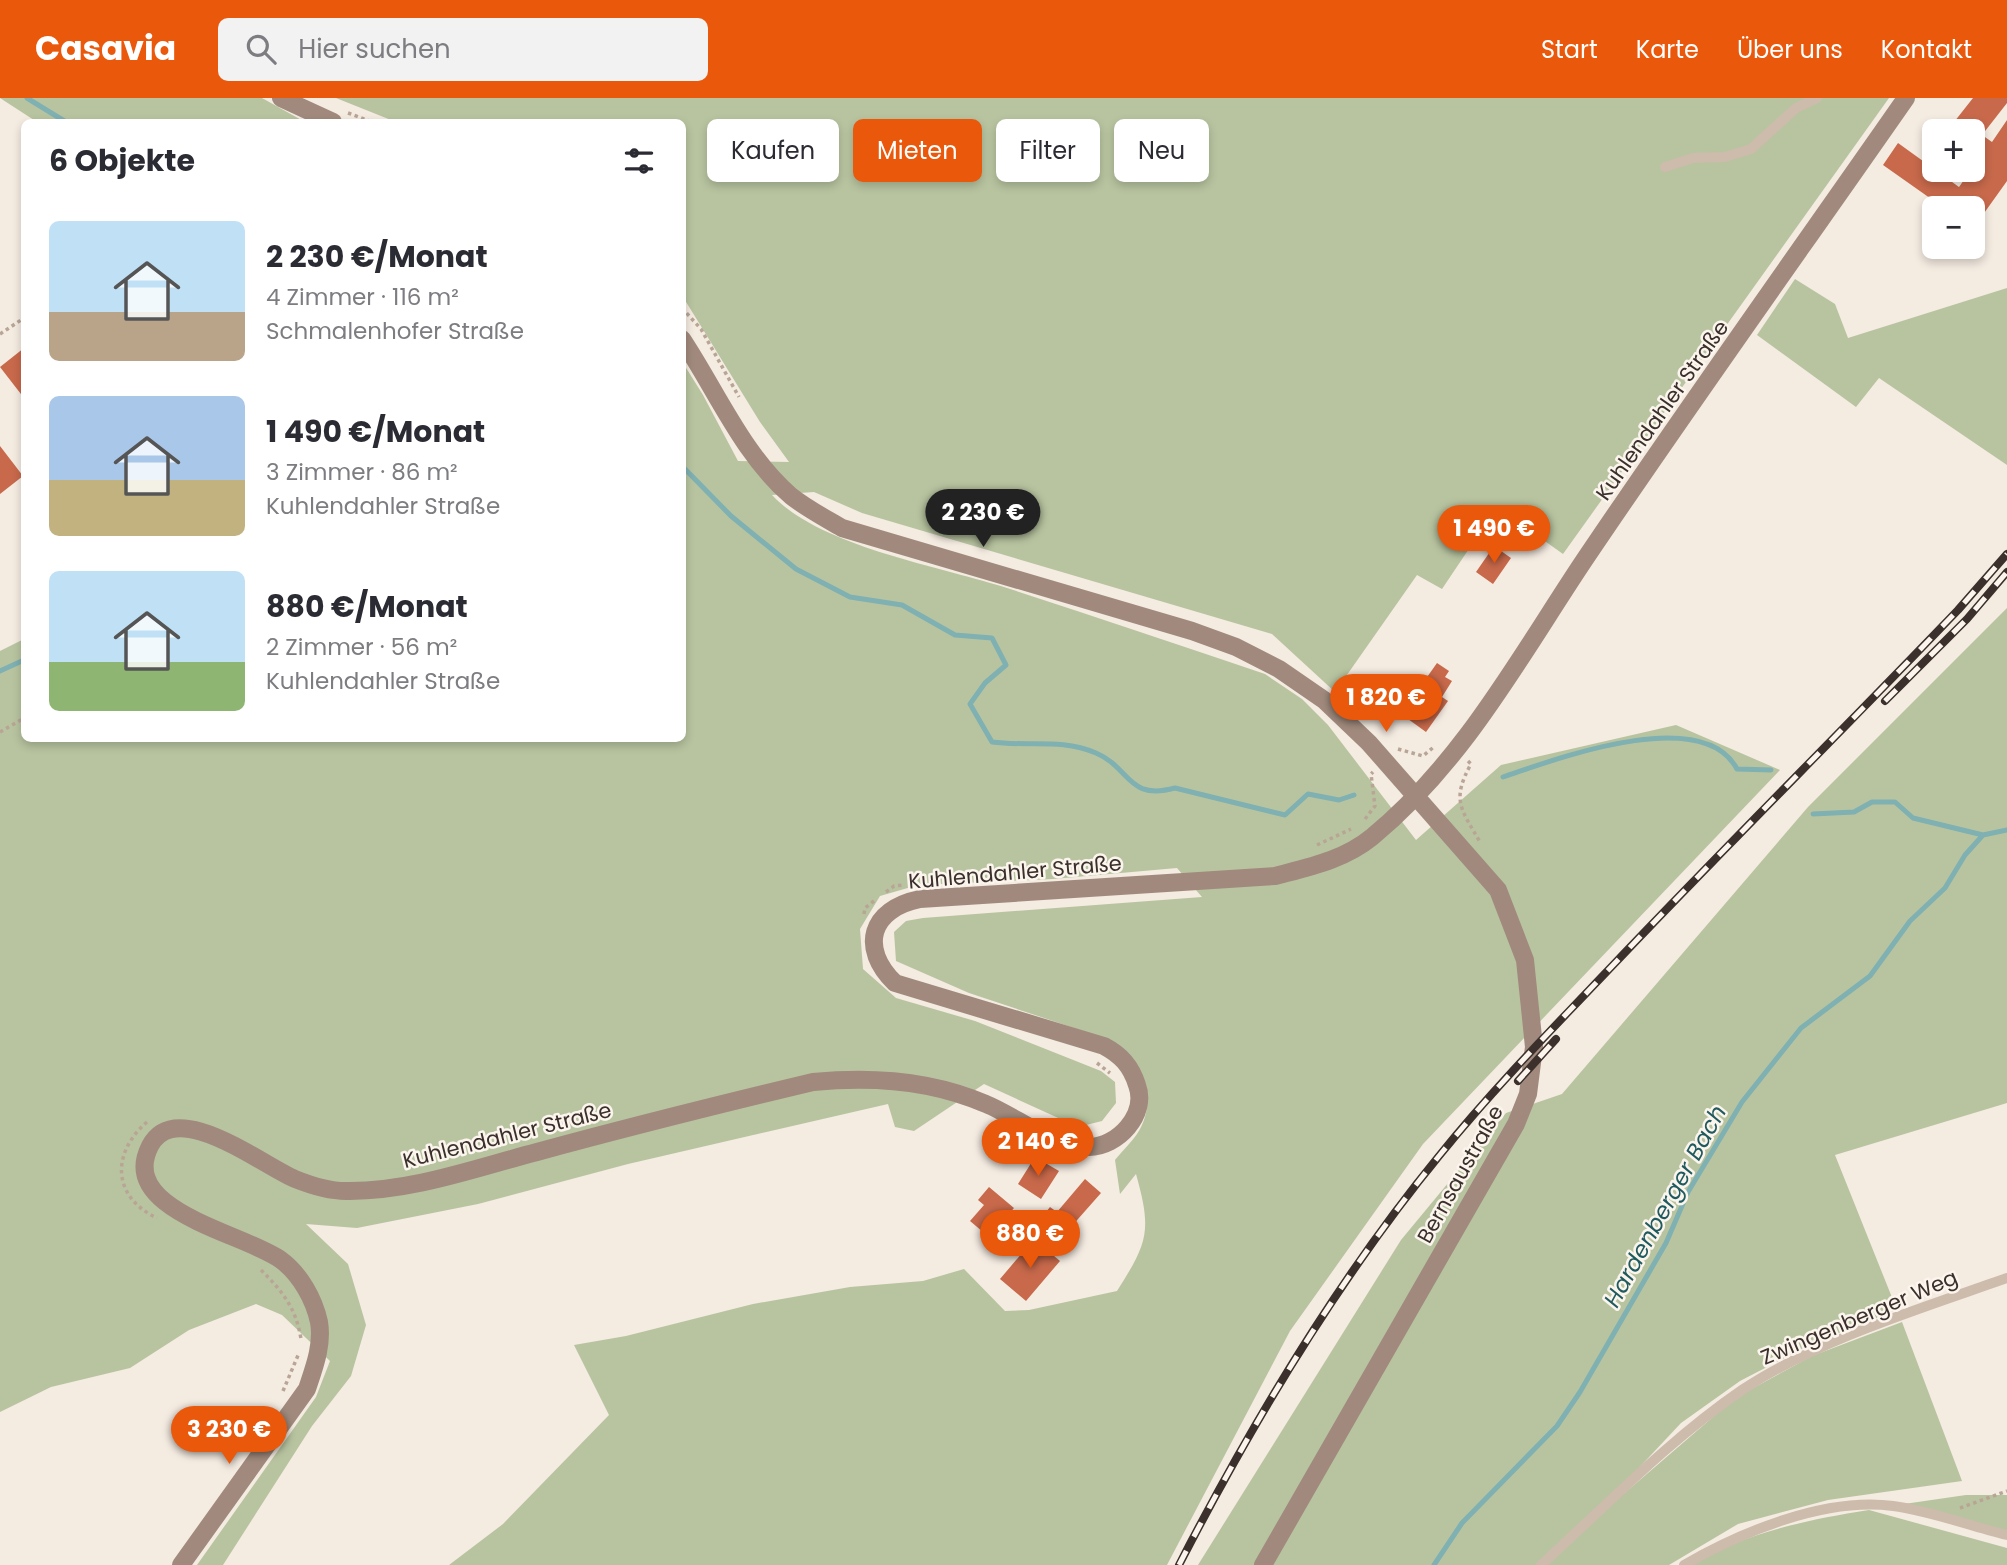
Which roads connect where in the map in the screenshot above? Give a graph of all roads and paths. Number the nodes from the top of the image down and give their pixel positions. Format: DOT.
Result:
graph roads {
  1 [pos="281,98"];
  2 [pos="1816,98"];
  3 [pos="1906,98"];
  4 [pos="326,119"];
  5 [pos="1665,167"];
  6 [pos="686,312"];
  7 [pos="21,320"];
  8 [pos="0,334"];
  9 [pos="686,345"];
  10 [pos="744,406"];
  11 [pos="21,720"];
  12 [pos="0,732"];
  13 [pos="1389,740"];
  14 [pos="1455,750"];
  15 [pos="1414,799"];
  16 [pos="1482,844"];
  17 [pos="2007,1278"];
  18 [pos="2007,1491"];
  19 [pos="1945,1517"];
  20 [pos="2007,1535"];
  21 [pos="181,1565"];
  22 [pos="1263,1565"];
  23 [pos="1541,1565"];
  24 [pos="1684,1565"];
  1 -- 4 [label="main road"];
  2 -- 5 [label="lane"];
  3 -- 14 [label="main road, Kuhlendahler Straße"];
  6 -- 10 [label="path"];
  7 -- 8 [label="path"];
  9 -- 15 [label="main road, Bernsaustraße"];
  11 -- 12 [label="path"];
  13 -- 14 [label="path"];
  14 -- 15 [label="main road, Kuhlendahler Straße"];
  14 -- 16 [label="path"];
  15 -- 21 [label="main road, Kuhlendahler Straße"];
  15 -- 22 [label="main road, Bernsaustraße"];
  17 -- 23 [label="lane, Zwingenberger Weg"];
  18 -- 19 [label="path"];
  19 -- 20 [label="lane"];
  19 -- 24 [label="lane"];
}
